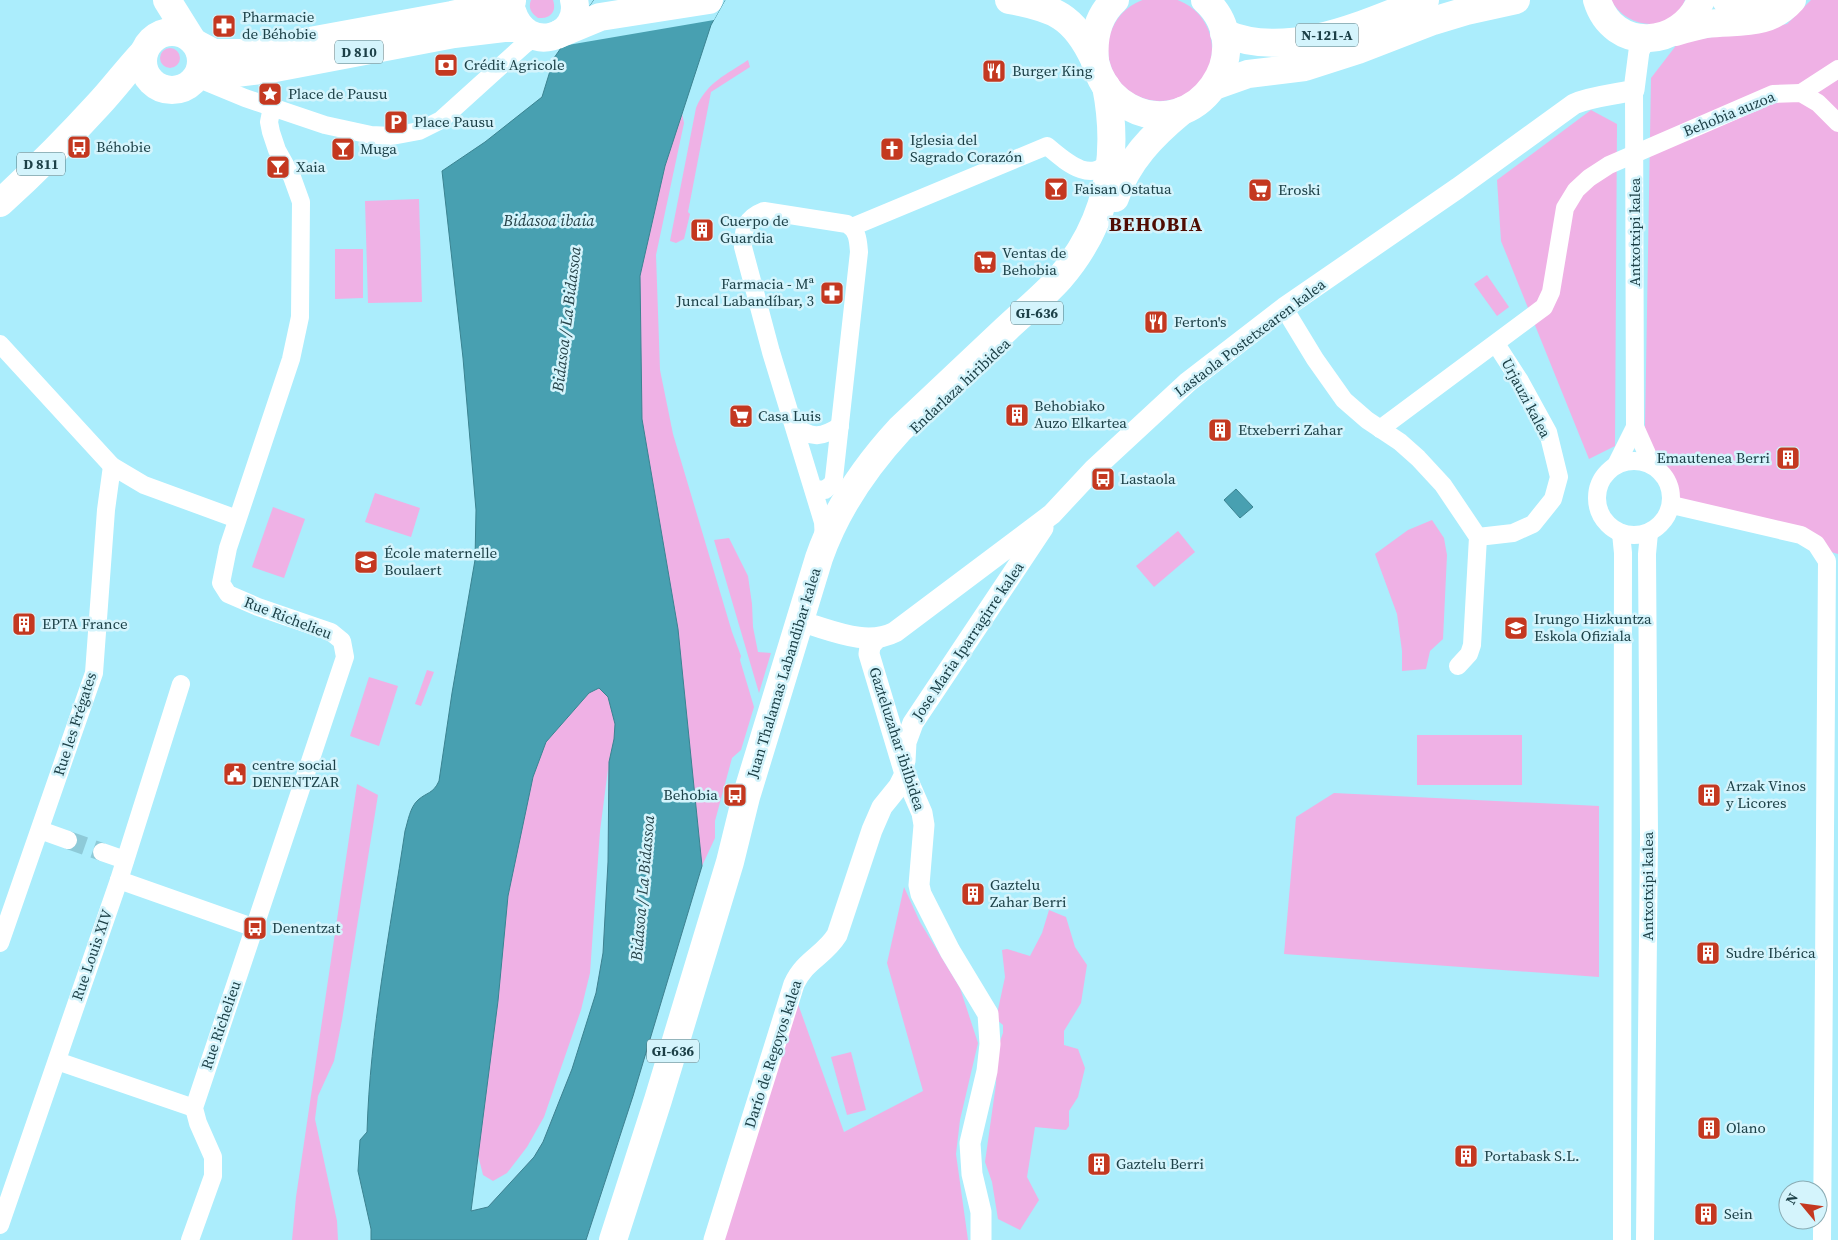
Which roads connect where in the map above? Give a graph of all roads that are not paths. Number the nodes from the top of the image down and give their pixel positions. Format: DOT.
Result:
graph roads {
  1 [pos="153,0"];
  2 [pos="167,0"];
  3 [pos="512,0"];
  4 [pos="575,0"];
  5 [pos="709,0"];
  6 [pos="1009,0"];
  7 [pos="1115,0"];
  8 [pos="1205,0"];
  9 [pos="1396,0"];
  10 [pos="1425,0"];
  11 [pos="1516,0"];
  12 [pos="1578,0"];
  13 [pos="1701,0"];
  14 [pos="1726,0"];
  15 [pos="1768,0"];
  16 [pos="1792,0"];
  17 [pos="1601,8"];
  18 [pos="600,17"];
  19 [pos="1675,32"];
  20 [pos="538,33"];
  21 [pos="1224,33"];
  22 [pos="1645,38"];
  23 [pos="193,41"];
  24 [pos="1287,42"];
  25 [pos="146,48"];
  26 [pos="1095,61"];
  27 [pos="1838,69"];
  28 [pos="198,75"];
  29 [pos="1106,86"];
  30 [pos="1214,86"];
  31 [pos="161,88"];
  32 [pos="113,89"];
  33 [pos="1634,90"];
  34 [pos="1802,93"];
  35 [pos="272,107"];
  36 [pos="1182,110"];
  37 [pos="1838,123"];
  38 [pos="1112,157"];
  39 [pos="0,203"];
  40 [pos="852,227"];
  41 [pos="1284,308"];
  42 [pos="0,344"];
  43 [pos="1496,344"];
  44 [pos="795,425"];
  45 [pos="840,426"];
  46 [pos="1634,427"];
  47 [pos="1380,429"];
  48 [pos="1652,465"];
  49 [pos="112,466"];
  50 [pos="1616,466"];
  51 [pos="812,486"];
  52 [pos="856,492"];
  53 [pos="1672,505"];
  54 [pos="1052,514"];
  55 [pos="237,519"];
  56 [pos="1620,533"];
  57 [pos="1649,533"];
  58 [pos="1478,537"];
  59 [pos="823,546"];
  60 [pos="809,624"];
  61 [pos="876,639"];
  62 [pos="1458,666"];
  63 [pos="181,684"];
  64 [pos="906,774"];
  65 [pos="40,830"];
  66 [pos="68,840"];
  67 [pos="102,852"];
  68 [pos="125,860"];
  69 [pos="730,862"];
  70 [pos="119,880"];
  71 [pos="255,928"];
  72 [pos="0,943"];
  73 [pos="57,1061"];
  74 [pos="194,1108"];
  75 [pos="0,1225"];
  76 [pos="190,1240"];
  77 [pos="613,1240"];
  78 [pos="714,1240"];
  79 [pos="982,1240"];
  80 [pos="1622,1240"];
  81 [pos="1645,1240"];
  82 [pos="1822,1240"];
  1 -- 25 [label="main road"];
  2 -- 23 [label="main road"];
  3 -- 20 [label="main road"];
  3 -- 23 [label="main road, D 810"];
  4 -- 18 [label="main road"];
  4 -- 20 [label="main road"];
  5 -- 18 [label="main road, D 810"];
  6 -- 26 [label="main road, GI-636"];
  7 -- 26 [label="main road, GI-636"];
  8 -- 21 [label="main road, GI-636"];
  9 -- 24 [label="main road, N-121-A"];
  10 -- 24 [label="main road, N-121-A"];
  11 -- 30 [label="main road, N-121-A"];
  12 -- 17 [label="main road"];
  13 -- 19 [label="main road"];
  14 -- 15 [label="main road"];
  16 -- 19 [label="main road"];
  17 -- 22 [label="main road"];
  18 -- 20 [label="main road, D 810"];
  19 -- 22 [label="main road"];
  20 -- 28 [label="main road, D 810"];
  20 -- 35 [label="street"];
  21 -- 24 [label="main road, N-121-A"];
  21 -- 30 [label="main road, GI-636"];
  22 -- 33 [label="street, Antxotxipi kalea"];
  23 -- 25 [label="main road"];
  23 -- 28 [label="main road"];
  25 -- 31 [label="main road"];
  25 -- 32 [label="main road, D 811"];
  26 -- 29 [label="main road, GI-636"];
  27 -- 34 [label="street"];
  28 -- 31 [label="main road"];
  28 -- 35 [label="street"];
  29 -- 36 [label="main road, GI-636"];
  29 -- 38 [label="main road, Endarlaza hiribidea / GI-636"];
  30 -- 36 [label="main road, GI-636"];
  31 -- 32 [label="main road"];
  32 -- 39 [label="main road, D 811"];
  33 -- 41 [label="street, Lastaola Postetxearen kalea"];
  33 -- 46 [label="street, Antxotxipi kalea"];
  34 -- 37 [label="street"];
  34 -- 43 [label="street, Behobia auzoa"];
  35 -- 55 [label="street, Rue Richelieu"];
  36 -- 52 [label="main road, Endarlaza hiribidea / GI-636"];
  38 -- 40 [label="street"];
  38 -- 52 [label="main road, Endarlaza hiribidea / GI-636"];
  40 -- 44 [label="street"];
  40 -- 45 [label="street"];
  41 -- 47 [label="street"];
  41 -- 54 [label="street, Lastaola Postetxearen kalea"];
  42 -- 49 [label="street"];
  43 -- 47 [label="street, Urjauzi kalea"];
  43 -- 58 [label="street, Urjauzi kalea"];
  44 -- 45 [label="street"];
  44 -- 51 [label="street"];
  45 -- 51 [label="street"];
  46 -- 48 [label="street, Antxotxipi kalea"];
  46 -- 50 [label="street, Antxotxipi kalea"];
  47 -- 58 [label="street"];
  48 -- 50 [label="street"];
  48 -- 53 [label="street"];
  49 -- 55 [label="street"];
  49 -- 65 [label="street, Rue les Frégates"];
  50 -- 56 [label="street"];
  51 -- 59 [label="street"];
  52 -- 59 [label="main road, Juan Thalamas Labandibar kalea / GI-636"];
  52 -- 60 [label="main road, Juan Thalamas Labandibar kalea / GI-636"];
  53 -- 57 [label="street"];
  53 -- 82 [label="street"];
  54 -- 61 [label="street, Lastaola Postetxearen kalea"];
  54 -- 64 [label="street, Jose Maria Iparragirre kalea"];
  55 -- 71 [label="street, Rue Richelieu"];
  56 -- 57 [label="street"];
  56 -- 80 [label="street, Antxotxipi kalea"];
  57 -- 81 [label="street, Antxotxipi kalea"];
  58 -- 62 [label="street"];
  59 -- 69 [label="main road, Juan Thalamas Labandibar kalea / GI-636"];
  60 -- 61 [label="street"];
  60 -- 69 [label="main road, Juan Thalamas Labandibar kalea / GI-636"];
  61 -- 64 [label="street, Gazteluzahar ibilbidea"];
  63 -- 68 [label="street, Rue Louis XIV"];
  64 -- 78 [label="street, Darío de Regoyos kalea"];
  64 -- 79 [label="street, Gazteluzahar ibilbidea"];
  65 -- 66 [label="street"];
  65 -- 72 [label="street, Rue les Frégates"];
  67 -- 68 [label="street"];
  68 -- 70 [label="street, Rue Louis XIV"];
  69 -- 77 [label="main road, Juan Thalamas Labandibar kalea / GI-636"];
  70 -- 71 [label="street"];
  70 -- 73 [label="street, Rue Louis XIV"];
  71 -- 74 [label="street, Rue Richelieu"];
  73 -- 74 [label="street"];
  73 -- 75 [label="street, Rue Louis XIV"];
  74 -- 76 [label="street"];
}
